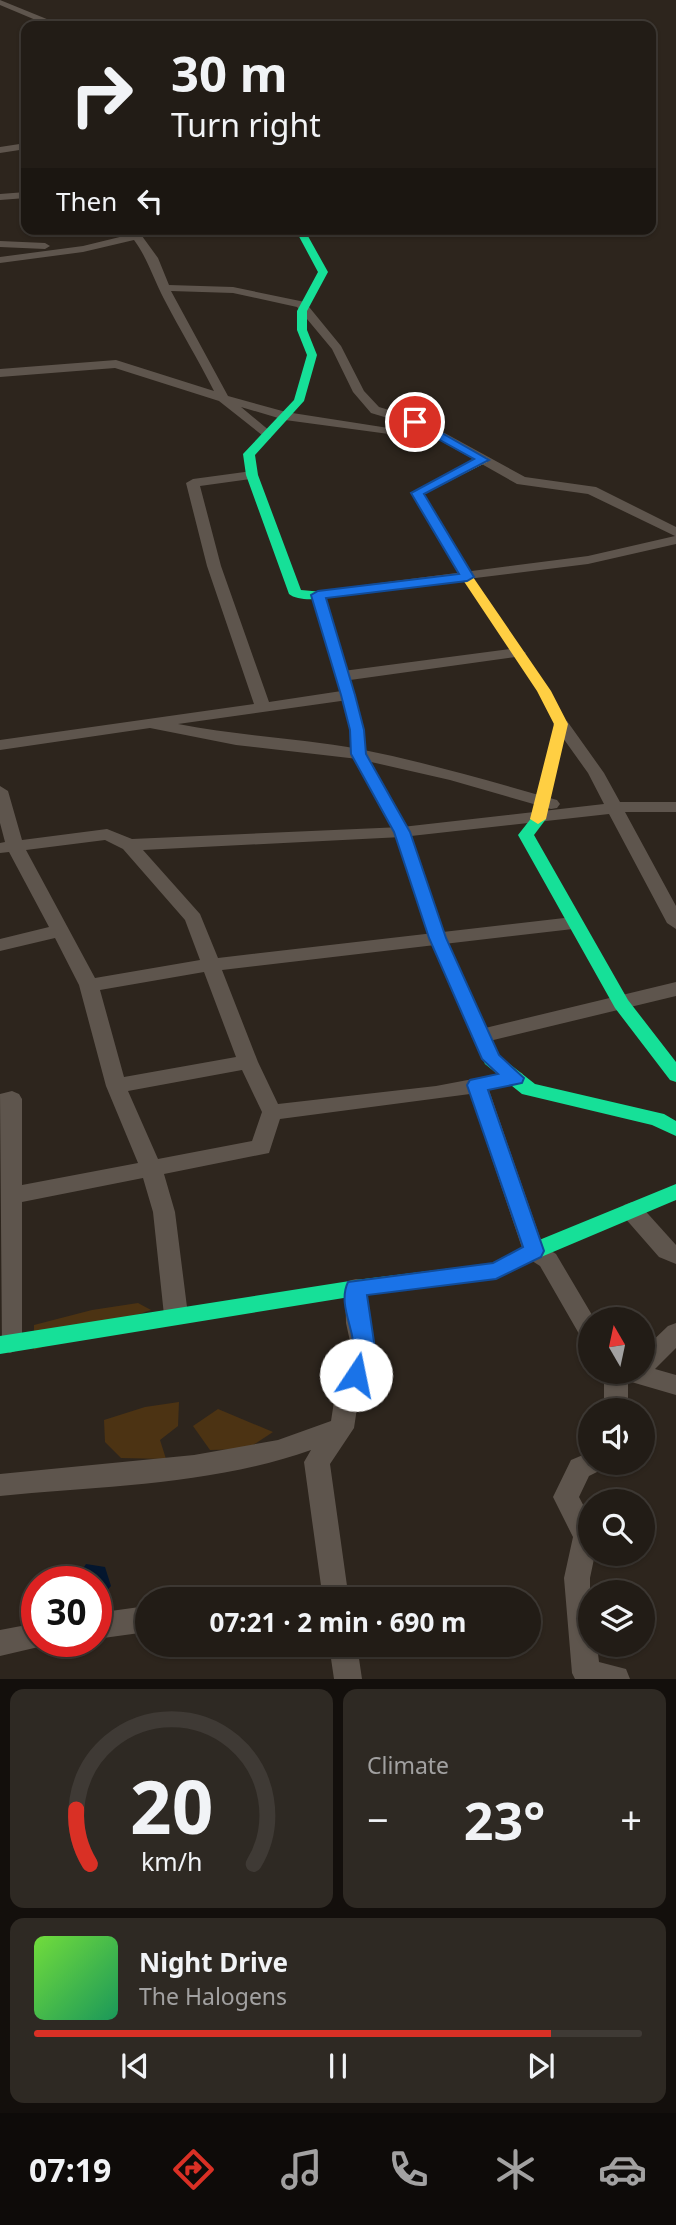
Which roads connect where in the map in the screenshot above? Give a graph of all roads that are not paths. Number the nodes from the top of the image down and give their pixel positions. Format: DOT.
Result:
graph roads {
  1 [pos="0,2"];
  2 [pos="44,21"];
  3 [pos="21,147"];
  4 [pos="0,150"];
  5 [pos="21,195"];
  6 [pos="0,197"];
  7 [pos="127,235"];
  8 [pos="139,235"];
  9 [pos="302,235"];
  10 [pos="0,244"];
  11 [pos="83,249"];
  12 [pos="0,260"];
  13 [pos="166,288"];
  14 [pos="301,304"];
  15 [pos="0,373"];
  16 [pos="223,398"];
  17 [pos="285,416"];
  18 [pos="267,435"];
  19 [pos="444,441"];
  20 [pos="483,460"];
  21 [pos="252,475"];
  22 [pos="676,532"];
  23 [pos="676,540"];
  24 [pos="467,577"];
  25 [pos="318,595"];
  26 [pos="518,653"];
  27 [pos="343,676"];
  28 [pos="348,695"];
  29 [pos="263,708"];
  30 [pos="147,723"];
  31 [pos="561,724"];
  32 [pos="0,745"];
  33 [pos="358,754"];
  34 [pos="0,791"];
  35 [pos="676,807"];
  36 [pos="539,809"];
  37 [pos="609,809"];
  38 [pos="402,832"];
  39 [pos="128,845"];
  40 [pos="8,847"];
  41 [pos="573,923"];
  42 [pos="676,923"];
  43 [pos="59,931"];
  44 [pos="438,938"];
  45 [pos="0,945"];
  46 [pos="210,965"];
  47 [pos="89,985"];
  48 [pos="676,989"];
  49 [pos="621,1004"];
  50 [pos="481,1036"];
  51 [pos="248,1062"];
  52 [pos="676,1075"];
  53 [pos="515,1078"];
  54 [pos="477,1085"];
  55 [pos="116,1086"];
  56 [pos="0,1102"];
  57 [pos="272,1112"];
  58 [pos="676,1129"];
  59 [pos="152,1171"];
  60 [pos="676,1192"];
  61 [pos="6,1197"];
  62 [pos="632,1210"];
  63 [pos="534,1251"];
  64 [pos="676,1255"];
  65 [pos="356,1288"];
  66 [pos="578,1311"];
  67 [pos="176,1315"];
  68 [pos="676,1333"];
  69 [pos="5,1344"];
  70 [pos="655,1351"];
  71 [pos="655,1378"];
  72 [pos="676,1385"];
  73 [pos="342,1428"];
  74 [pos="578,1472"];
  75 [pos="0,1485"];
  76 [pos="335,1587"];
  77 [pos="135,1621"];
  78 [pos="112,1624"];
  79 [pos="21,1639"];
  80 [pos="0,1643"];
  81 [pos="345,1657"];
  82 [pos="348,1679"];
  83 [pos="616,1679"];
  1 -- 2 [label="street"];
  3 -- 4 [label="street"];
  5 -- 6 [label="street"];
  7 -- 11 [label="street"];
  8 -- 13 [label="street"];
  9 -- 14 [label="street"];
  10 -- 11 [label="street"];
  11 -- 12 [label="street"];
  13 -- 14 [label="street"];
  13 -- 16 [label="street"];
  14 -- 17 [label="street"];
  14 -- 19 [label="street"];
  15 -- 16 [label="street"];
  16 -- 17 [label="street"];
  16 -- 18 [label="street"];
  17 -- 18 [label="street"];
  17 -- 19 [label="street"];
  18 -- 21 [label="street"];
  19 -- 20 [label="street"];
  20 -- 22 [label="street"];
  20 -- 24 [label="street"];
  21 -- 25 [label="street"];
  21 -- 29 [label="street"];
  23 -- 24 [label="street"];
  24 -- 25 [label="street"];
  24 -- 26 [label="street"];
  25 -- 27 [label="street"];
  26 -- 27 [label="street"];
  26 -- 31 [label="street"];
  27 -- 28 [label="street"];
  28 -- 29 [label="street"];
  28 -- 33 [label="street"];
  29 -- 30 [label="street"];
  30 -- 32 [label="street"];
  30 -- 33 [label="street"];
  31 -- 36 [label="street"];
  31 -- 37 [label="street"];
  33 -- 36 [label="street"];
  33 -- 38 [label="street"];
  34 -- 40 [label="street"];
  35 -- 37 [label="street"];
  36 -- 37 [label="street"];
  36 -- 38 [label="street"];
  36 -- 41 [label="street"];
  37 -- 42 [label="street"];
  38 -- 39 [label="street"];
  38 -- 44 [label="street"];
  39 -- 40 [label="street"];
  39 -- 46 [label="street"];
  40 -- 43 [label="street"];
  41 -- 44 [label="street"];
  41 -- 49 [label="street"];
  43 -- 45 [label="street"];
  43 -- 47 [label="street"];
  44 -- 46 [label="street"];
  44 -- 50 [label="street"];
  46 -- 47 [label="street"];
  46 -- 51 [label="street"];
  47 -- 55 [label="street"];
  48 -- 49 [label="street"];
  49 -- 50 [label="street"];
  49 -- 52 [label="street"];
  50 -- 53 [label="street"];
  51 -- 55 [label="street"];
  51 -- 57 [label="street"];
  53 -- 54 [label="street"];
  53 -- 58 [label="street"];
  54 -- 57 [label="street"];
  54 -- 63 [label="street"];
  55 -- 59 [label="street"];
  56 -- 61 [label="street"];
  57 -- 59 [label="street"];
  59 -- 61 [label="street"];
  59 -- 67 [label="street"];
  60 -- 62 [label="street"];
  61 -- 69 [label="street"];
  62 -- 63 [label="street"];
  62 -- 64 [label="street"];
  63 -- 65 [label="street"];
  63 -- 66 [label="street"];
  65 -- 67 [label="street"];
  65 -- 73 [label="street"];
  67 -- 69 [label="street"];
  68 -- 70 [label="street"];
  71 -- 72 [label="street"];
  73 -- 75 [label="street"];
  73 -- 76 [label="street"];
  74 -- 83 [label="street"];
  77 -- 78 [label="street"];
  79 -- 80 [label="street"];
  81 -- 82 [label="street"];
}
